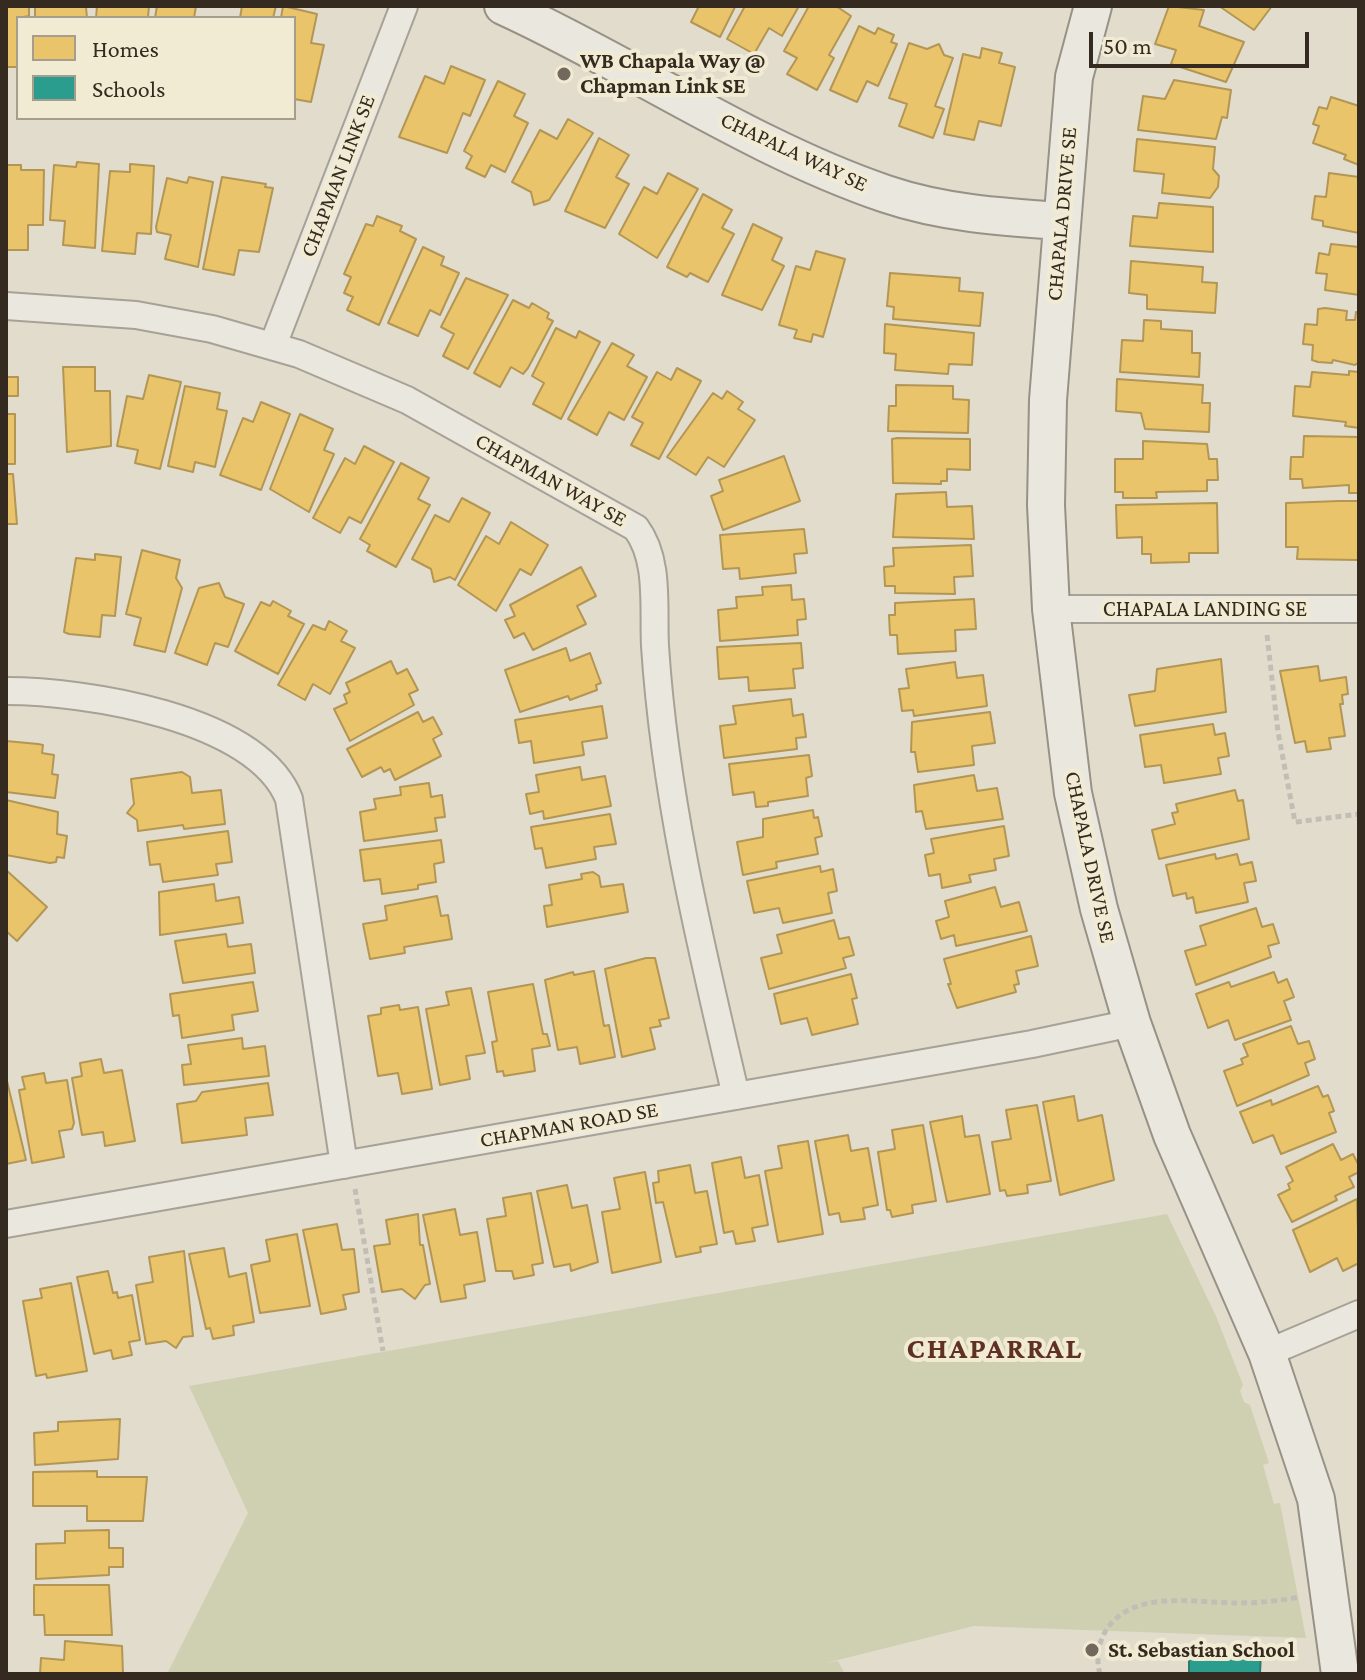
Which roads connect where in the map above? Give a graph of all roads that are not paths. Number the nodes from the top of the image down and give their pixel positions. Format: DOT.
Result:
graph roads {
  1 [pos="404,6"];
  2 [pos="503,6"];
  3 [pos="1093,6"];
  4 [pos="1060,221"];
  5 [pos="6,306"];
  6 [pos="273,345"];
  7 [pos="1051,609"];
  8 [pos="1359,609"];
  9 [pos="6,691"];
  10 [pos="1132,1023"];
  11 [pos="736,1096"];
  12 [pos="349,1176"];
  13 [pos="6,1224"];
  14 [pos="1359,1314"];
  15 [pos="1267,1353"];
  16 [pos="1340,1674"];
  1 -- 6 [label="street, CHAPMAN LINK SE"];
  2 -- 4 [label="street, CHAPALA WAY SE"];
  3 -- 4 [label="street, CHAPALA DRIVE SE"];
  4 -- 7 [label="street, CHAPALA DRIVE SE"];
  5 -- 6 [label="street, CHAPMAN WAY SE"];
  6 -- 11 [label="street, CHAPMAN WAY SE"];
  7 -- 8 [label="street, CHAPALA LANDING SE"];
  7 -- 10 [label="street, CHAPALA DRIVE SE"];
  9 -- 12 [label="street"];
  10 -- 11 [label="street, CHAPMAN ROAD SE"];
  10 -- 15 [label="street, CHAPALA DRIVE SE"];
  11 -- 12 [label="street, CHAPMAN ROAD SE"];
  12 -- 13 [label="street, CHAPMAN ROAD SE"];
  14 -- 15 [label="street"];
  15 -- 16 [label="street, CHAPALA DRIVE SE"];
}
